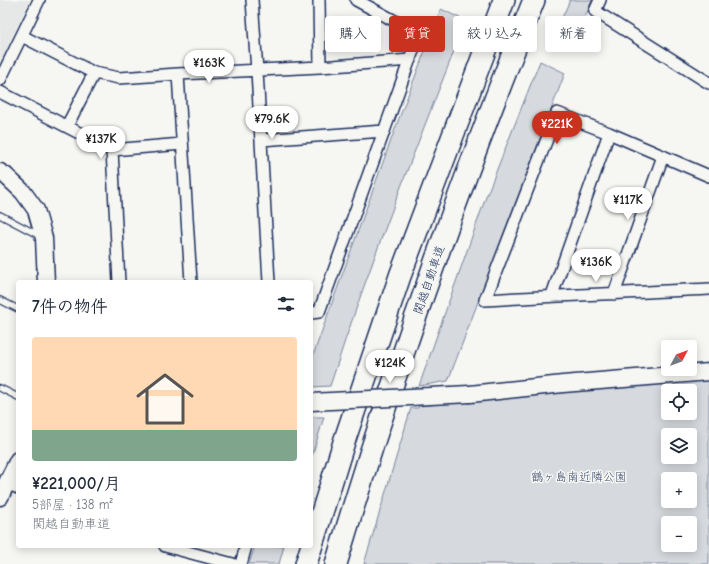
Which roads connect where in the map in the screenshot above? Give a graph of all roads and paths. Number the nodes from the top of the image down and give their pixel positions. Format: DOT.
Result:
graph roads {
  1 [pos="39,0"];
  2 [pos="252,0"];
  3 [pos="319,0"];
  4 [pos="356,0"];
  5 [pos="494,0"];
  6 [pos="504,0"];
  7 [pos="534,0"];
  8 [pos="540,0"];
  9 [pos="600,0"];
  10 [pos="22,36"];
  11 [pos="410,60"];
  12 [pos="320,67"];
  13 [pos="257,71"];
  14 [pos="94,73"];
  15 [pos="178,74"];
  16 [pos="0,80"];
  17 [pos="501,81"];
  18 [pos="709,83"];
  19 [pos="0,92"];
  20 [pos="67,126"];
  21 [pos="384,131"];
  22 [pos="609,133"];
  23 [pos="261,140"];
  24 [pos="182,144"];
  25 [pos="112,150"];
  26 [pos="663,156"];
  27 [pos="0,172"];
  28 [pos="709,176"];
  29 [pos="0,215"];
  30 [pos="44,238"];
  31 [pos="46,280"];
  32 [pos="119,280"];
  33 [pos="191,280"];
  34 [pos="269,280"];
  35 [pos="709,289"];
  36 [pos="614,294"];
  37 [pos="552,295"];
  38 [pos="0,300"];
  39 [pos="16,308"];
  40 [pos="313,313"];
  41 [pos="709,372"];
  42 [pos="0,388"];
  43 [pos="16,396"];
  44 [pos="313,402"];
  45 [pos="344,442"];
  46 [pos="16,465"];
  47 [pos="6,488"];
  48 [pos="313,542"];
  49 [pos="173,548"];
  50 [pos="245,548"];
  51 [pos="311,548"];
  52 [pos="233,564"];
  53 [pos="241,564"];
  54 [pos="306,564"];
  55 [pos="336,564"];
  1 -- 10 [label="street"];
  2 -- 13 [label="street"];
  3 -- 12 [label="street"];
  4 -- 11 [label="street"];
  5 -- 45 [label="highway"];
  6 -- 45 [label="highway"];
  7 -- 17 [label="highway, 関越自動車道"];
  8 -- 17 [label="highway"];
  9 -- 18 [label="street"];
  10 -- 14 [label="street"];
  10 -- 16 [label="street"];
  11 -- 12 [label="street"];
  11 -- 21 [label="street"];
  12 -- 13 [label="street"];
  13 -- 15 [label="street"];
  13 -- 23 [label="street"];
  14 -- 15 [label="street"];
  14 -- 20 [label="street"];
  15 -- 24 [label="street"];
  17 -- 55 [label="highway, 関越自動車道"];
  19 -- 20 [label="street"];
  20 -- 25 [label="street"];
  21 -- 23 [label="street"];
  21 -- 40 [label="street"];
  22 -- 26 [label="street"];
  22 -- 37 [label="street"];
  22 -- 37 [label="street"];
  23 -- 34 [label="street"];
  24 -- 25 [label="street"];
  24 -- 33 [label="street"];
  25 -- 32 [label="street"];
  26 -- 28 [label="street"];
  26 -- 36 [label="street"];
  27 -- 30 [label="street"];
  29 -- 30 [label="lane"];
  30 -- 31 [label="street"];
  35 -- 36 [label="street"];
  36 -- 37 [label="street"];
  38 -- 39 [label="lane"];
  41 -- 44 [label="street, bridge"];
  42 -- 43 [label="lane"];
  45 -- 48 [label="highway"];
  46 -- 47 [label="street"];
  49 -- 52 [label="street"];
  50 -- 53 [label="street"];
  51 -- 54 [label="highway"];
}
